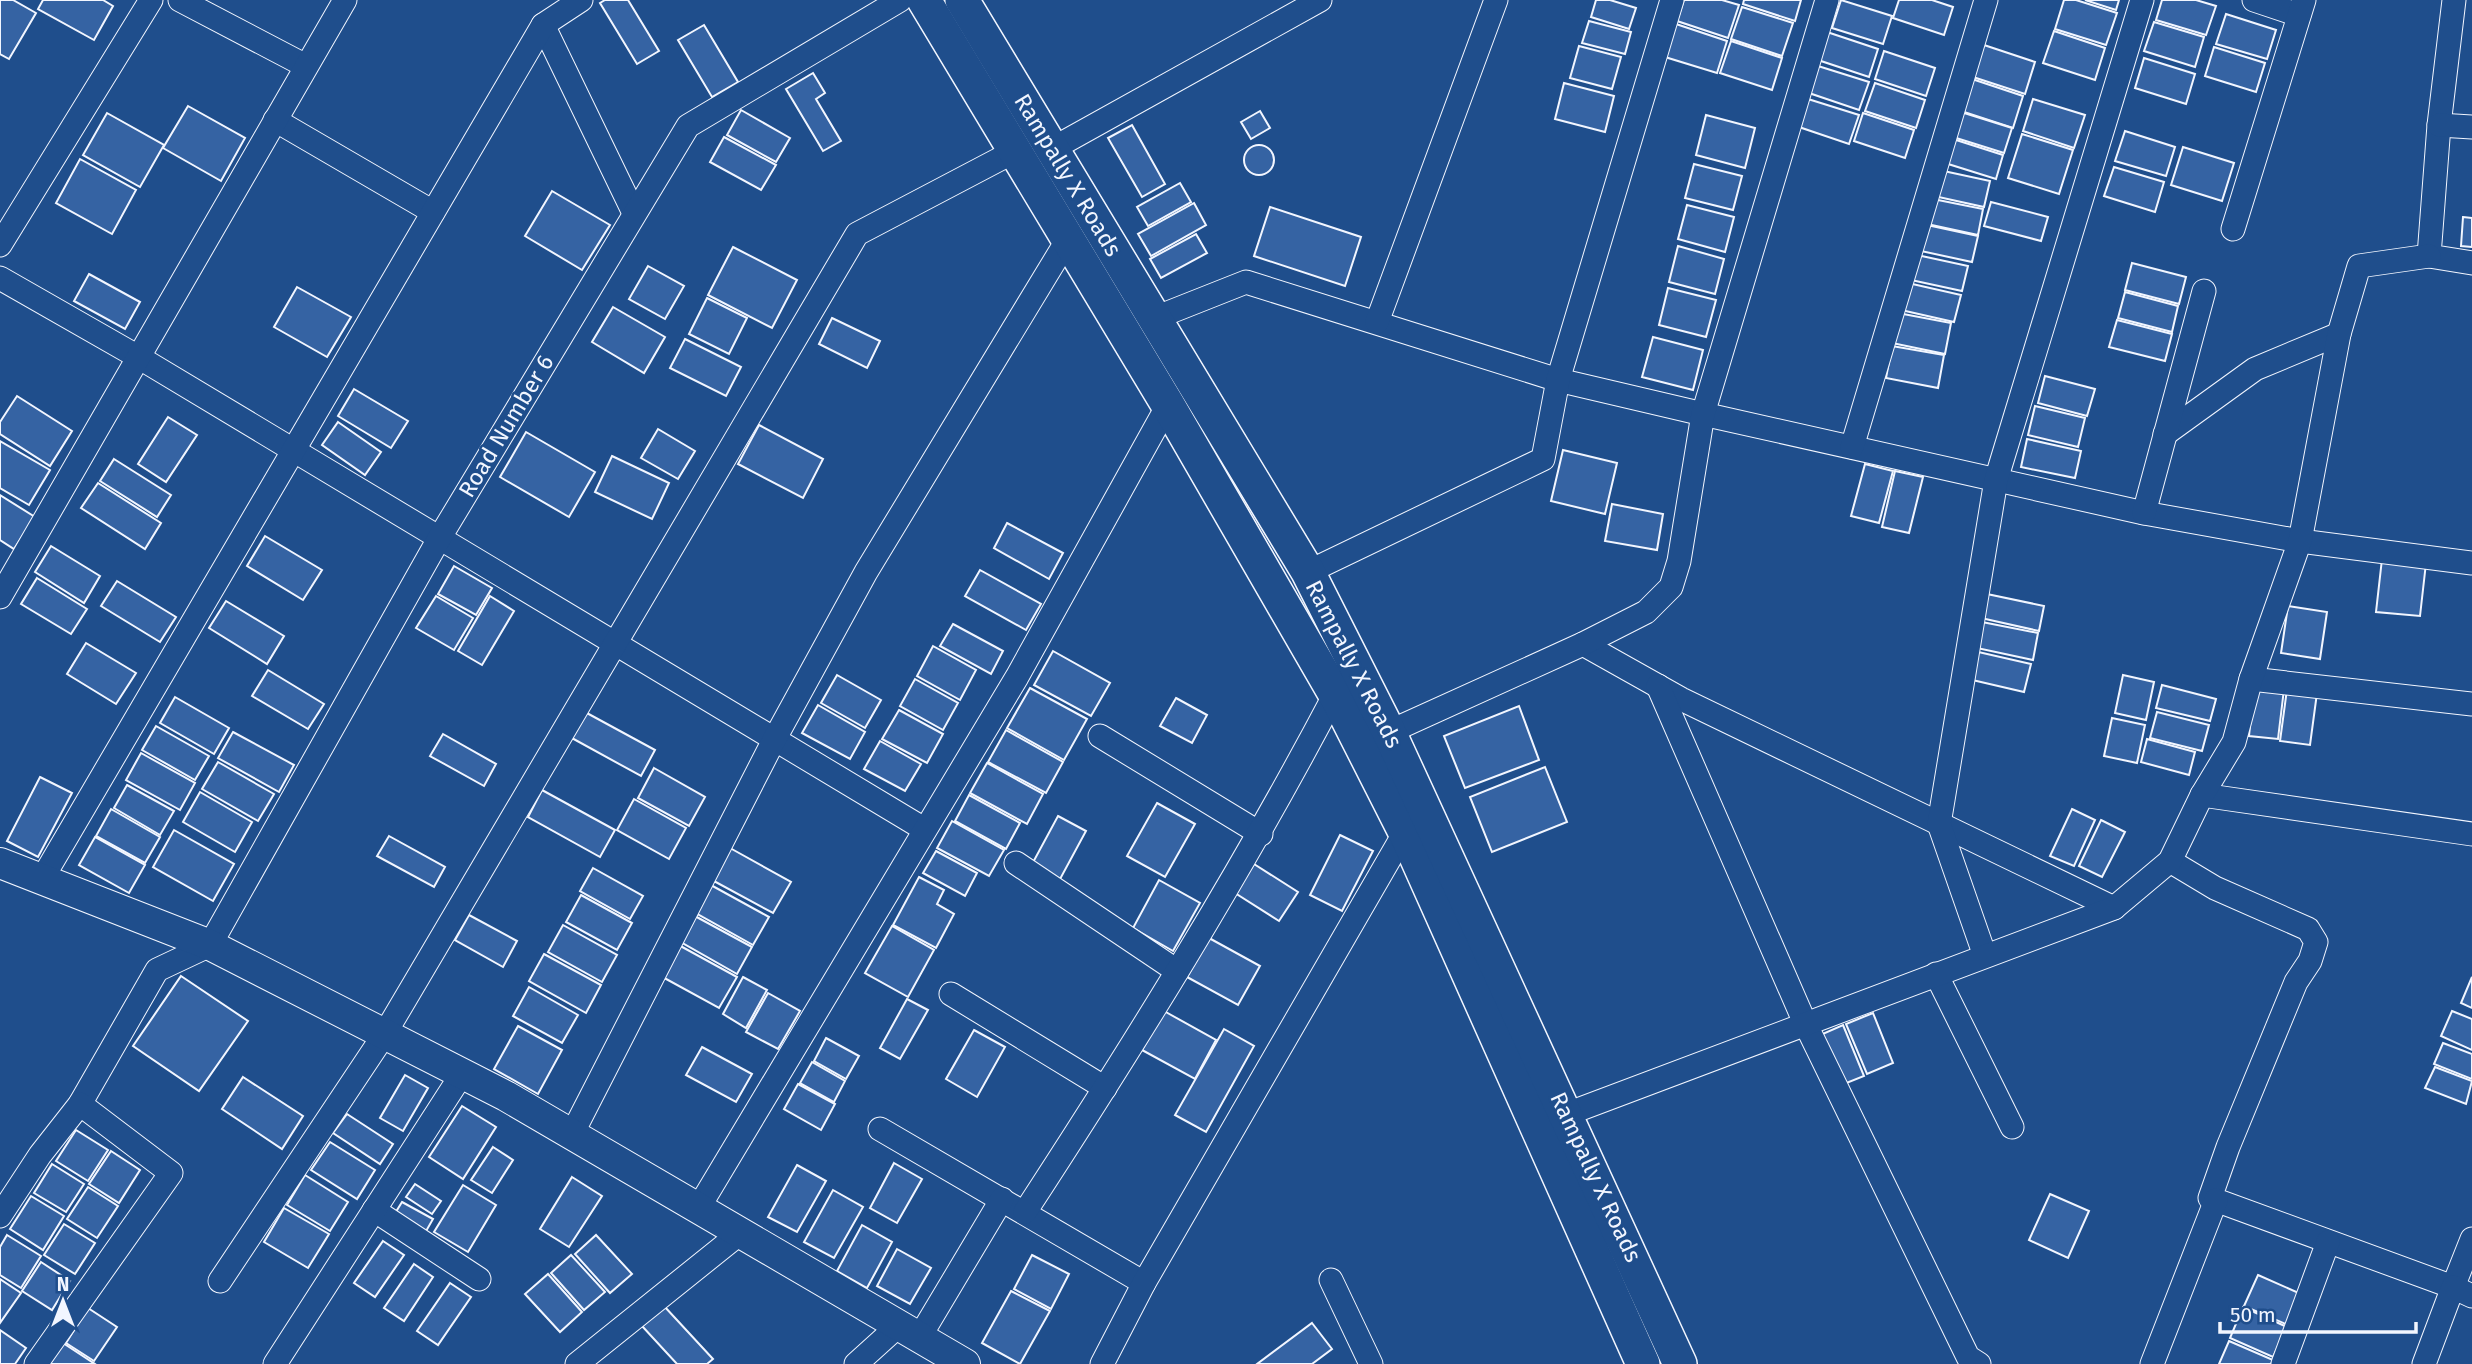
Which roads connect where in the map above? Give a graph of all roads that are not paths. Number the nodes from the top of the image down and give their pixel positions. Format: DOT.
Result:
graph roads {
  1 [pos="151,0"];
  2 [pos="180,0"];
  3 [pos="345,0"];
  4 [pos="581,0"];
  5 [pos="900,0"];
  6 [pos="924,0"];
  7 [pos="961,0"];
  8 [pos="1320,0"];
  9 [pos="1496,0"];
  10 [pos="1672,0"];
  11 [pos="1827,0"];
  12 [pos="1986,0"];
  13 [pos="2141,0"];
  14 [pos="2254,0"];
  15 [pos="2454,0"];
  16 [pos="2302,7"];
  17 [pos="542,25"];
  18 [pos="306,66"];
  19 [pos="275,120"];
  20 [pos="2440,125"];
  21 [pos="2472,127"];
  22 [pos="1052,149"];
  23 [pos="1015,151"];
  24 [pos="433,212"];
  25 [pos="634,213"];
  26 [pos="2233,229"];
  27 [pos="1068,239"];
  28 [pos="0,245"];
  29 [pos="2429,256"];
  30 [pos="2472,263"];
  31 [pos="0,278"];
  32 [pos="2204,291"];
  33 [pos="1155,318"];
  34 [pos="1377,322"];
  35 [pos="2339,334"];
  36 [pos="140,358"];
  37 [pos="1558,380"];
  38 [pos="1168,405"];
  39 [pos="1703,414"];
  40 [pos="2165,434"];
  41 [pos="1852,447"];
  42 [pos="293,450"];
  43 [pos="1996,480"];
  44 [pos="2144,513"];
  45 [pos="440,537"];
  46 [pos="2300,541"];
  47 [pos="2472,564"];
  48 [pos="1308,572"];
  49 [pos="0,597"];
  50 [pos="614,644"];
  51 [pos="1583,645"];
  52 [pos="2250,679"];
  53 [pos="1658,686"];
  54 [pos="1335,694"];
  55 [pos="2472,704"];
  56 [pos="1389,732"];
  57 [pos="1101,736"];
  58 [pos="774,740"];
  59 [pos="2202,795"];
  60 [pos="1939,824"];
  61 [pos="924,829"];
  62 [pos="1405,832"];
  63 [pos="1261,834"];
  64 [pos="2472,834"];
  65 [pos="2170,861"];
  66 [pos="0,863"];
  67 [pos="1016,863"];
  68 [pos="42,879"];
  69 [pos="2114,908"];
  70 [pos="210,944"];
  71 [pos="1985,956"];
  72 [pos="1177,971"];
  73 [pos="1936,974"];
  74 [pos="951,994"];
  75 [pos="1805,1023"];
  76 [pos="384,1035"];
  77 [pos="462,1074"];
  78 [pos="1105,1088"];
  79 [pos="80,1104"];
  80 [pos="1567,1114"];
  81 [pos="2012,1128"];
  82 [pos="880,1129"];
  83 [pos="572,1134"];
  84 [pos="1002,1199"];
  85 [pos="2216,1200"];
  86 [pos="699,1207"];
  87 [pos="374,1210"];
  88 [pos="1025,1212"];
  89 [pos="0,1216"];
  90 [pos="739,1234"];
  91 [pos="2472,1239"];
  92 [pos="2328,1241"];
  93 [pos="479,1279"];
  94 [pos="1331,1280"];
  95 [pos="220,1281"];
  96 [pos="1144,1283"];
  97 [pos="2463,1292"];
  98 [pos="909,1332"];
  99 [pos="36,1364"];
  100 [pos="275,1364"];
  101 [pos="577,1364"];
  102 [pos="856,1364"];
  103 [pos="965,1364"];
  104 [pos="1102,1364"];
  105 [pos="1371,1364"];
  106 [pos="1643,1364"];
  107 [pos="1680,1364"];
  108 [pos="1979,1364"];
  109 [pos="2152,1364"];
  110 [pos="2283,1364"];
  111 [pos="2424,1364"];
  1 -- 28 [label="street"];
  2 -- 18 [label="street"];
  3 -- 18 [label="street"];
  4 -- 17 [label="street"];
  5 -- 25 [label="street, Road Number 6"];
  6 -- 23 [label="main road"];
  7 -- 22 [label="main road, Rampally X Roads"];
  8 -- 22 [label="street"];
  9 -- 34 [label="street"];
  10 -- 37 [label="street"];
  11 -- 39 [label="street"];
  12 -- 41 [label="street"];
  13 -- 43 [label="street"];
  14 -- 16 [label="street"];
  15 -- 20 [label="street"];
  16 -- 26 [label="street"];
  17 -- 24 [label="street"];
  17 -- 25 [label="street"];
  18 -- 19 [label="street"];
  19 -- 24 [label="street"];
  19 -- 36 [label="street"];
  20 -- 21 [label="street"];
  20 -- 29 [label="street"];
  22 -- 33 [label="main road, Rampally X Roads"];
  23 -- 27 [label="main road"];
  23 -- 50 [label="street"];
  24 -- 42 [label="street"];
  25 -- 45 [label="street, Road Number 6"];
  27 -- 38 [label="main road"];
  27 -- 58 [label="street"];
  29 -- 30 [label="street"];
  29 -- 35 [label="street"];
  31 -- 36 [label="street"];
  32 -- 40 [label="street"];
  33 -- 34 [label="street"];
  33 -- 48 [label="main road, Rampally X Roads"];
  34 -- 37 [label="street"];
  35 -- 40 [label="street"];
  35 -- 46 [label="street"];
  36 -- 42 [label="street"];
  36 -- 49 [label="street"];
  37 -- 39 [label="street"];
  37 -- 48 [label="street"];
  38 -- 54 [label="main road"];
  38 -- 61 [label="street"];
  39 -- 41 [label="street"];
  39 -- 51 [label="street"];
  40 -- 44 [label="street"];
  41 -- 43 [label="street"];
  42 -- 45 [label="street"];
  42 -- 68 [label="street"];
  43 -- 44 [label="street"];
  43 -- 60 [label="street"];
  44 -- 46 [label="street"];
  45 -- 50 [label="street"];
  45 -- 70 [label="street, Road Number 6"];
  46 -- 47 [label="street"];
  46 -- 52 [label="street"];
  48 -- 56 [label="main road, Rampally X Roads"];
  50 -- 58 [label="street"];
  50 -- 76 [label="street"];
  51 -- 53 [label="street"];
  51 -- 56 [label="street"];
  52 -- 55 [label="street"];
  52 -- 59 [label="street"];
  53 -- 60 [label="street"];
  53 -- 75 [label="street"];
  54 -- 62 [label="main road"];
  54 -- 63 [label="street"];
  56 -- 80 [label="main road, Rampally X Roads"];
  57 -- 63 [label="street"];
  58 -- 61 [label="street"];
  58 -- 83 [label="street"];
  59 -- 64 [label="street"];
  59 -- 65 [label="street"];
  60 -- 69 [label="street"];
  60 -- 71 [label="street"];
  61 -- 86 [label="street"];
  62 -- 96 [label="street"];
  62 -- 106 [label="main road"];
  63 -- 72 [label="street"];
  65 -- 69 [label="street"];
  65 -- 85 [label="street"];
  66 -- 68 [label="street"];
  67 -- 72 [label="street"];
  68 -- 70 [label="street"];
  69 -- 71 [label="street"];
  70 -- 76 [label="street"];
  70 -- 79 [label="street"];
  71 -- 73 [label="street"];
  72 -- 78 [label="street"];
  73 -- 75 [label="street"];
  73 -- 81 [label="street"];
  74 -- 78 [label="street"];
  75 -- 80 [label="street"];
  75 -- 108 [label="street"];
  76 -- 77 [label="street"];
  76 -- 95 [label="street"];
  77 -- 83 [label="street"];
  77 -- 87 [label="street"];
  78 -- 88 [label="street"];
  79 -- 89 [label="street"];
  79 -- 99 [label="street"];
  80 -- 107 [label="main road, Rampally X Roads"];
  82 -- 84 [label="street"];
  83 -- 86 [label="street"];
  84 -- 88 [label="street"];
  84 -- 98 [label="street"];
  85 -- 92 [label="street"];
  85 -- 109 [label="street"];
  86 -- 90 [label="street"];
  87 -- 93 [label="street"];
  87 -- 100 [label="street"];
  88 -- 96 [label="street"];
  90 -- 98 [label="street"];
  90 -- 101 [label="street"];
  91 -- 97 [label="street"];
  92 -- 97 [label="street"];
  92 -- 110 [label="street"];
  94 -- 105 [label="street"];
  96 -- 104 [label="street"];
  97 -- 111 [label="street"];
  98 -- 102 [label="street"];
  98 -- 103 [label="street"];
}
